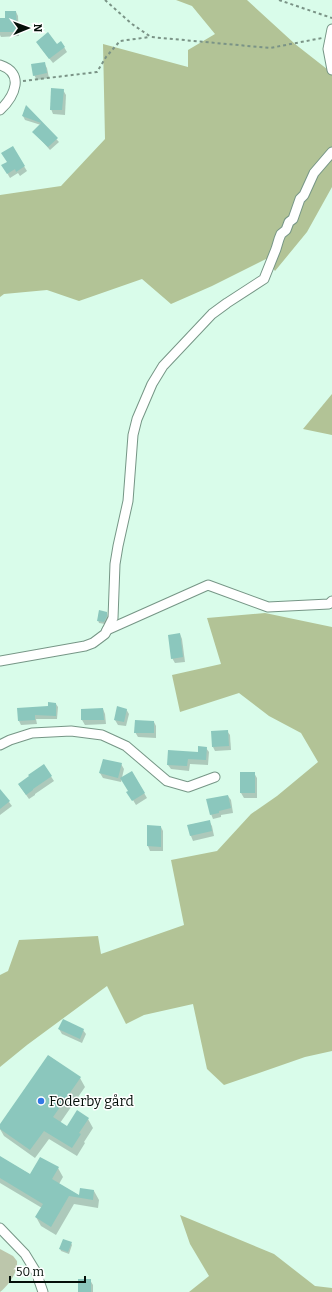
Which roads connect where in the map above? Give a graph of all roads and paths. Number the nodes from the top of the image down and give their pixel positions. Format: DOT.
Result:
graph roads {
  1 [pos="105,0"];
  2 [pos="279,0"];
  3 [pos="332,18"];
  4 [pos="331,33"];
  5 [pos="152,37"];
  6 [pos="0,65"];
  7 [pos="332,70"];
  8 [pos="15,82"];
  9 [pos="0,110"];
  10 [pos="332,152"];
  11 [pos="332,601"];
  12 [pos="107,630"];
  13 [pos="0,661"];
  14 [pos="0,745"];
  15 [pos="215,777"];
  16 [pos="0,1228"];
  17 [pos="43,1292"];
  1 -- 5 [label="path"];
  2 -- 3 [label="path"];
  4 -- 5 [label="path"];
  4 -- 7 [label="street"];
  5 -- 8 [label="path"];
  6 -- 8 [label="street"];
  8 -- 9 [label="street"];
  10 -- 12 [label="street"];
  11 -- 12 [label="street"];
  12 -- 13 [label="street"];
  14 -- 15 [label="street"];
  16 -- 17 [label="street"];
}
